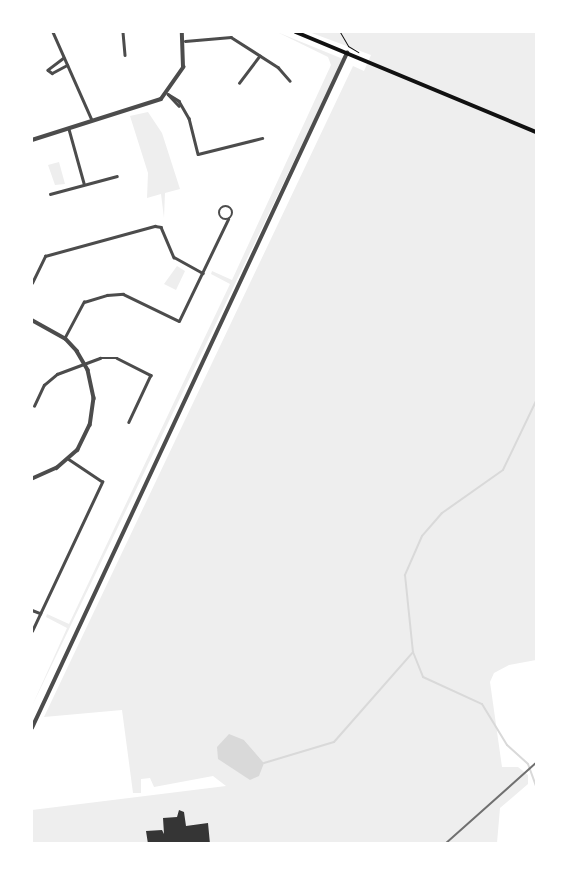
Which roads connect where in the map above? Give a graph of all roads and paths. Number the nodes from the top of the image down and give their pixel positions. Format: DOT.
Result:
graph roads {
  1 [pos="53,32"];
  2 [pos="122,32"];
  3 [pos="182,32"];
  4 [pos="296,32"];
  5 [pos="340,32"];
  6 [pos="222,33"];
  7 [pos="185,41"];
  8 [pos="347,53"];
  9 [pos="125,55"];
  10 [pos="259,56"];
  11 [pos="357,57"];
  12 [pos="64,58"];
  13 [pos="68,65"];
  14 [pos="290,81"];
  15 [pos="239,83"];
  16 [pos="168,94"];
  17 [pos="92,120"];
  18 [pos="69,129"];
  19 [pos="537,132"];
  20 [pos="262,138"];
  21 [pos="32,140"];
  22 [pos="117,176"];
  23 [pos="84,184"];
  24 [pos="50,194"];
  25 [pos="228,219"];
  26 [pos="203,274"];
  27 [pos="32,283"];
  28 [pos="32,320"];
  29 [pos="65,338"];
  30 [pos="85,363"];
  31 [pos="34,406"];
  32 [pos="129,422"];
  33 [pos="69,460"];
  34 [pos="32,479"];
  35 [pos="32,610"];
  36 [pos="40,614"];
  37 [pos="32,631"];
  38 [pos="32,728"];
  1 -- 12 [label="street"];
  2 -- 9 [label="street"];
  3 -- 7 [label="street"];
  4 -- 8 [label="main road"];
  5 -- 11 [label="path"];
  6 -- 7 [label="street"];
  6 -- 10 [label="street"];
  7 -- 16 [label="street"];
  8 -- 11 [label="main road"];
  8 -- 38 [label="street"];
  10 -- 14 [label="street"];
  10 -- 15 [label="street"];
  11 -- 19 [label="main road"];
  12 -- 13 [label="street"];
  12 -- 13 [label="street"];
  13 -- 17 [label="street"];
  16 -- 17 [label="street"];
  16 -- 20 [label="street"];
  17 -- 18 [label="street"];
  18 -- 21 [label="street"];
  18 -- 23 [label="street"];
  22 -- 23 [label="street"];
  23 -- 24 [label="street"];
  25 -- 26 [label="street"];
  26 -- 27 [label="street"];
  26 -- 29 [label="street"];
  28 -- 29 [label="street"];
  29 -- 30 [label="street"];
  30 -- 31 [label="street"];
  30 -- 32 [label="street"];
  30 -- 33 [label="street"];
  33 -- 34 [label="street"];
  33 -- 36 [label="street"];
  35 -- 36 [label="street"];
  36 -- 37 [label="street"];
}
